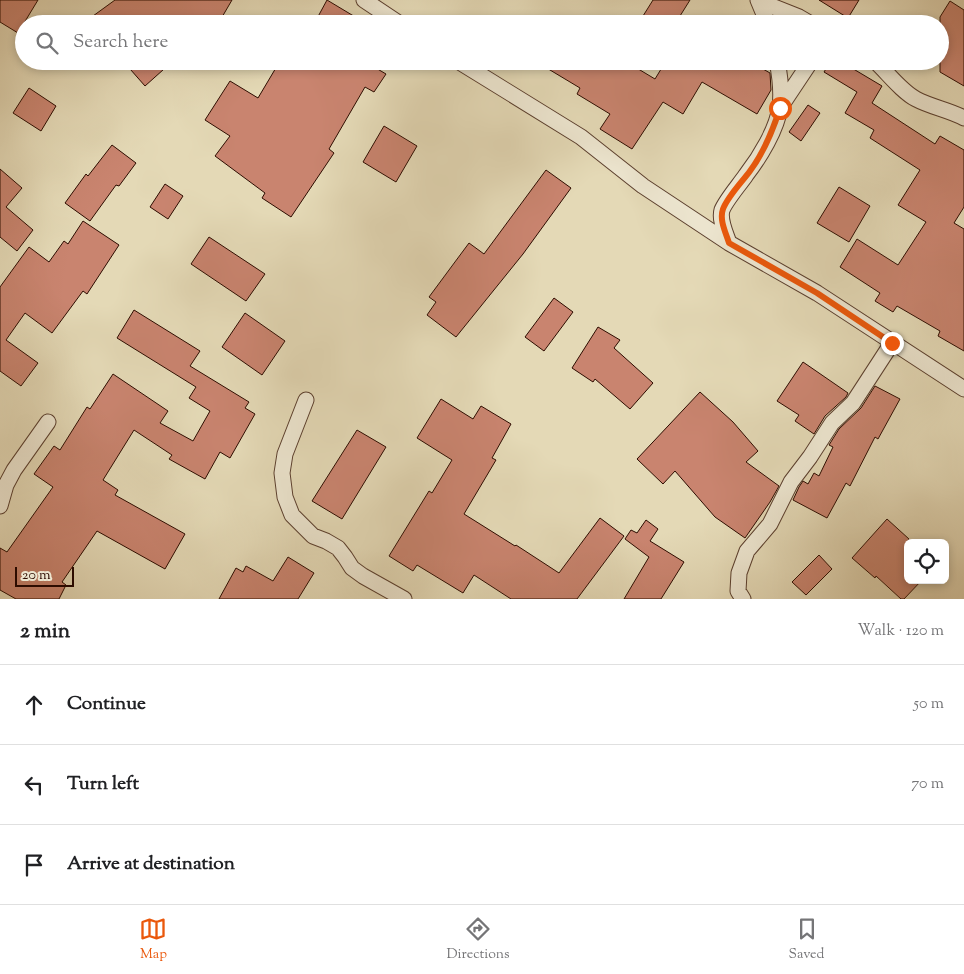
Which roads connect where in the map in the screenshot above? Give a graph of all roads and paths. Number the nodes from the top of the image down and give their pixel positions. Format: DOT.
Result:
graph roads {
  1 [pos="364,0"];
  2 [pos="758,0"];
  3 [pos="386,15"];
  4 [pos="764,15"];
  5 [pos="794,15"];
  6 [pos="473,70"];
  7 [pos="779,70"];
  8 [pos="805,70"];
  9 [pos="885,70"];
  10 [pos="780,108"];
  11 [pos="964,118"];
  12 [pos="729,243"];
  13 [pos="892,343"];
  14 [pos="964,389"];
  15 [pos="306,400"];
  16 [pos="48,422"];
  17 [pos="0,506"];
  18 [pos="404,599"];
  19 [pos="743,599"];
  1 -- 3 [label="street"];
  2 -- 4 [label="street"];
  2 -- 5 [label="street"];
  6 -- 12 [label="street"];
  7 -- 10 [label="street"];
  8 -- 10 [label="street"];
  9 -- 11 [label="street"];
  10 -- 12 [label="street"];
  12 -- 13 [label="street"];
  13 -- 14 [label="street"];
  13 -- 19 [label="street"];
  15 -- 18 [label="street"];
  16 -- 17 [label="street"];
}
